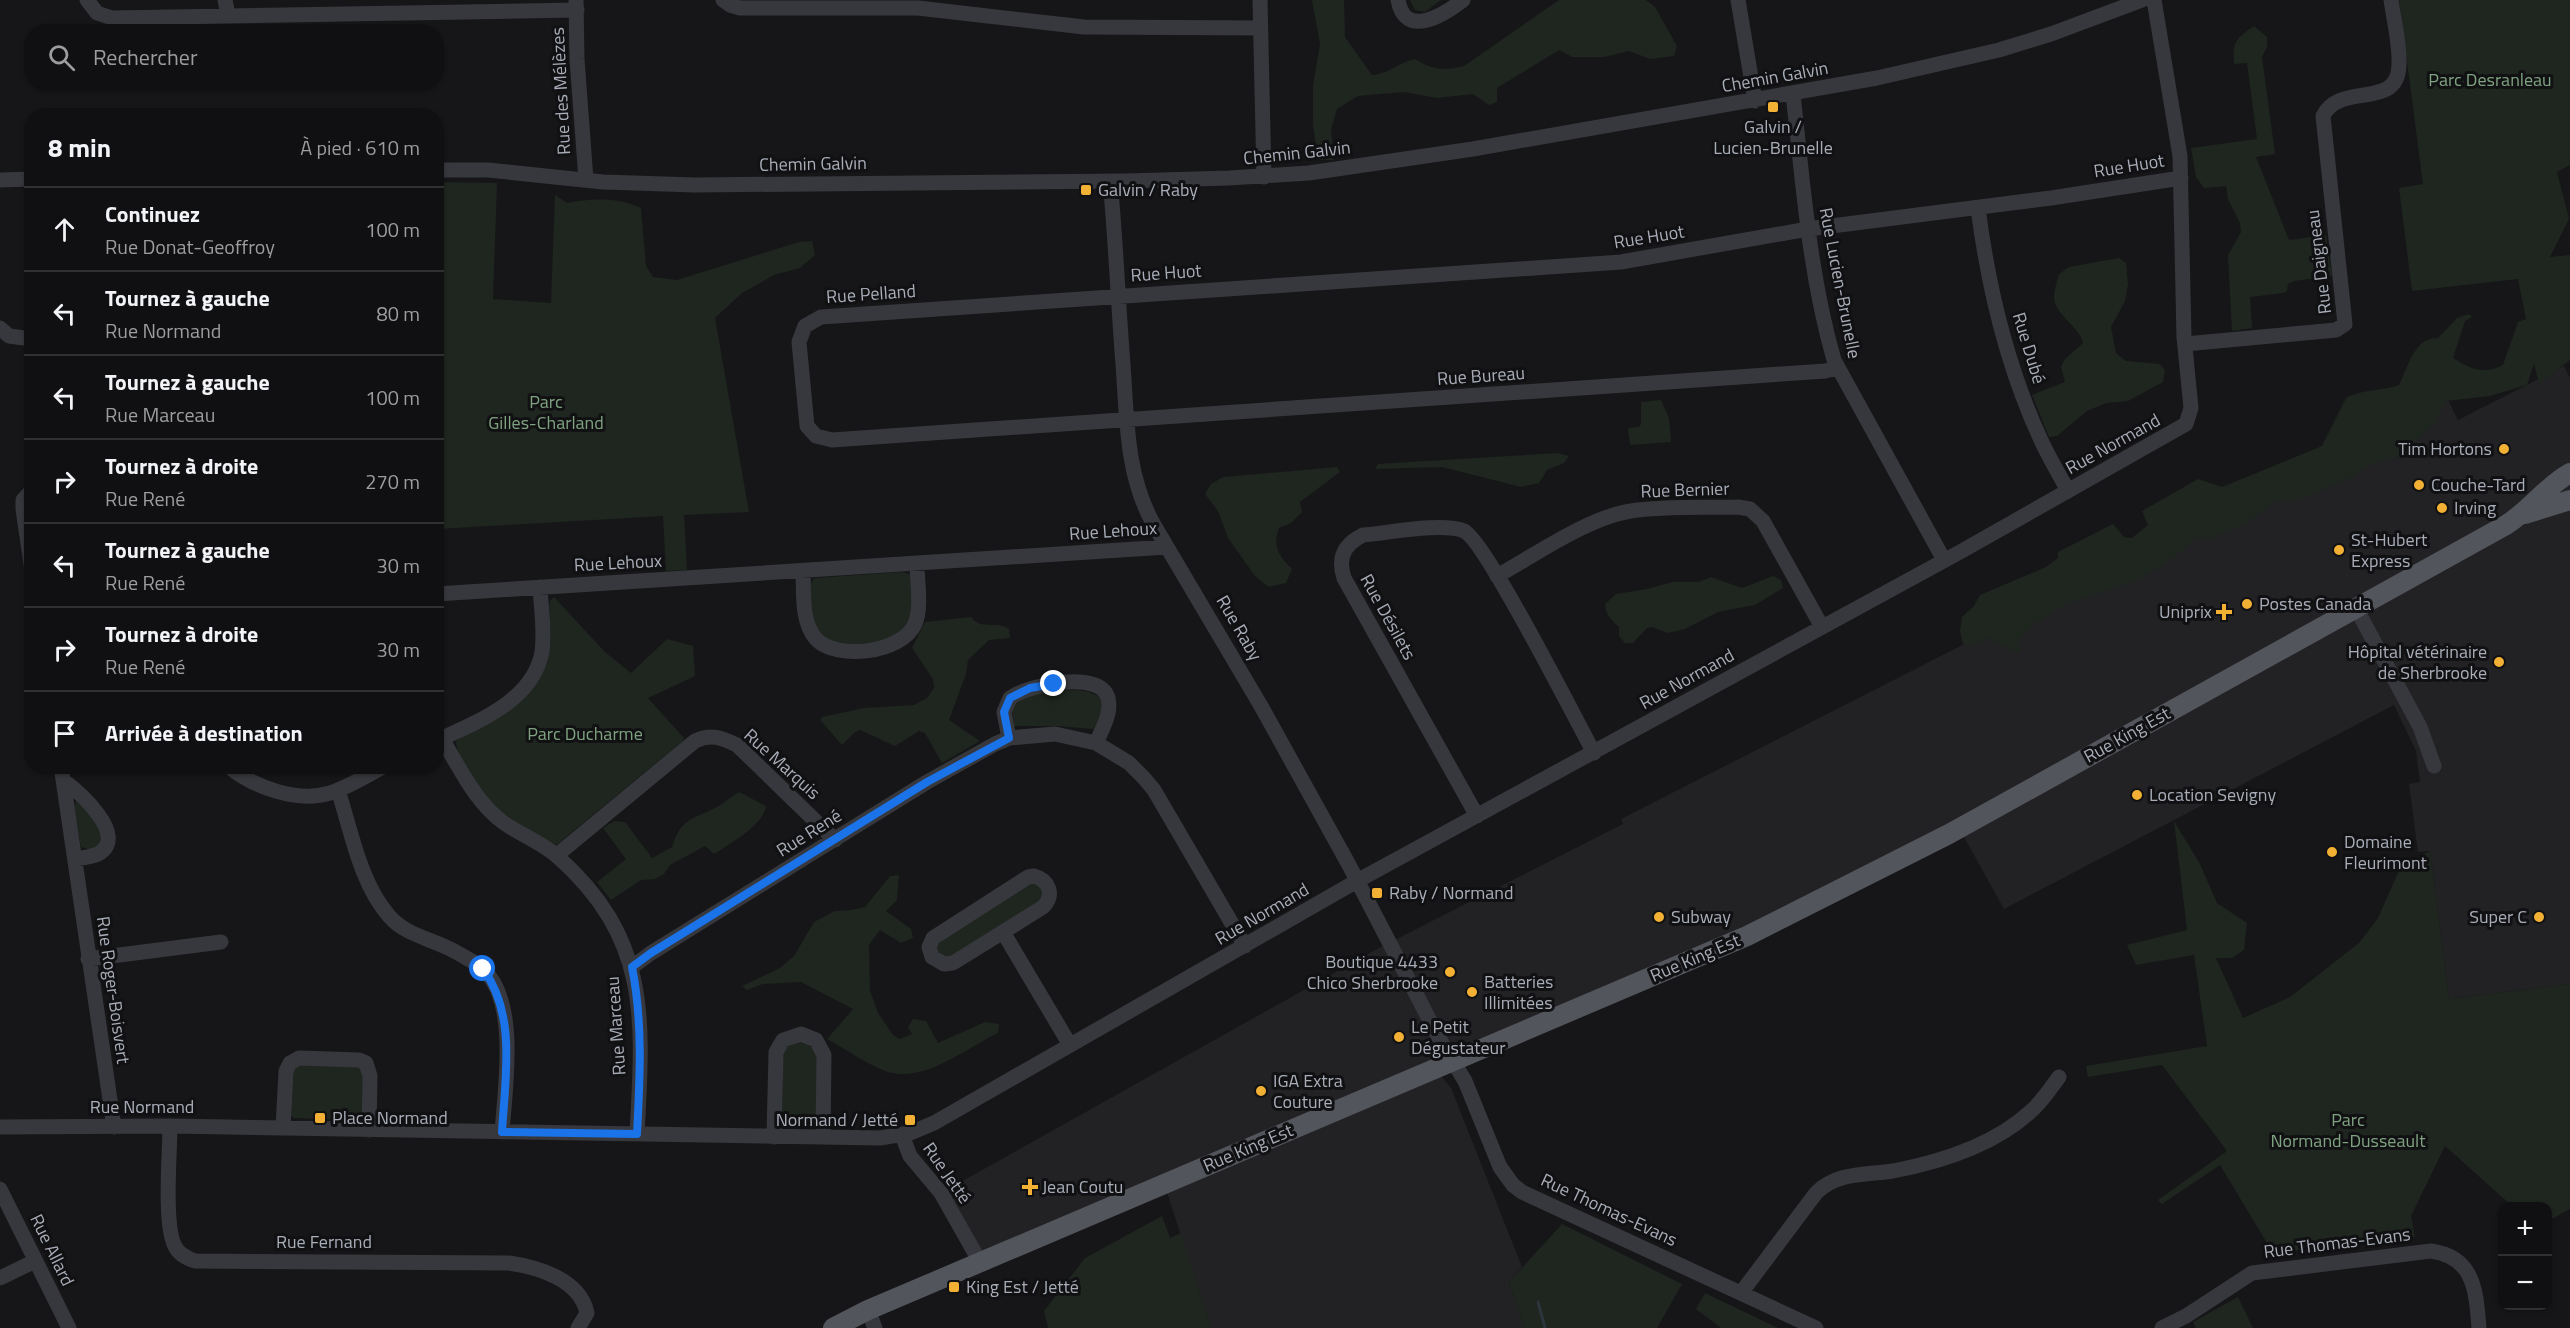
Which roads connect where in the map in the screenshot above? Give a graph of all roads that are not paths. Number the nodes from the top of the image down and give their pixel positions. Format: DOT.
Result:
graph roads {
  1 [pos="87,0"];
  2 [pos="723,0"];
  3 [pos="1260,0"];
  4 [pos="1398,0"];
  5 [pos="1463,0"];
  6 [pos="1738,0"];
  7 [pos="2142,0"];
  8 [pos="2154,0"];
  9 [pos="2391,0"];
  10 [pos="577,5"];
  11 [pos="227,8"];
  12 [pos="1260,28"];
  13 [pos="1793,94"];
  14 [pos="1755,101"];
  15 [pos="444,170"];
  16 [pos="1264,177"];
  17 [pos="2181,178"];
  18 [pos="24,179"];
  19 [pos="0,180"];
  20 [pos="586,180"];
  21 [pos="1110,181"];
  22 [pos="1978,208"];
  23 [pos="1808,229"];
  24 [pos="1118,296"];
  25 [pos="0,328"];
  26 [pos="24,338"];
  27 [pos="2185,344"];
  28 [pos="1837,368"];
  29 [pos="1127,420"];
  30 [pos="2570,473"];
  31 [pos="2068,491"];
  32 [pos="24,499"];
  33 [pos="2570,500"];
  34 [pos="2522,515"];
  35 [pos="24,516"];
  36 [pos="1167,547"];
  37 [pos="1944,560"];
  38 [pos="917,564"];
  39 [pos="803,572"];
  40 [pos="1497,576"];
  41 [pos="540,587"];
  42 [pos="444,593"];
  43 [pos="2356,608"];
  44 [pos="1822,627"];
  45 [pos="444,737"];
  46 [pos="1009,738"];
  47 [pos="1096,742"];
  48 [pos="444,747"];
  49 [pos="1594,753"];
  50 [pos="2434,766"];
  51 [pos="62,774"];
  52 [pos="63,774"];
  53 [pos="240,774"];
  54 [pos="369,774"];
  55 [pos="338,790"];
  56 [pos="1477,816"];
  57 [pos="835,840"];
  58 [pos="557,855"];
  59 [pos="75,859"];
  60 [pos="1358,881"];
  61 [pos="1003,933"];
  62 [pos="221,942"];
  63 [pos="1245,946"];
  64 [pos="88,959"];
  65 [pos="632,967"];
  66 [pos="1070,1045"];
  67 [pos="1454,1059"];
  68 [pos="2059,1077"];
  69 [pos="170,1126"];
  70 [pos="0,1127"];
  71 [pos="114,1127"];
  72 [pos="283,1128"];
  73 [pos="369,1130"];
  74 [pos="502,1132"];
  75 [pos="637,1134"];
  76 [pos="902,1136"];
  77 [pos="774,1137"];
  78 [pos="823,1137"];
  79 [pos="0,1189"];
  80 [pos="35,1261"];
  81 [pos="980,1262"];
  82 [pos="0,1278"];
  83 [pos="1741,1293"];
  84 [pos="871,1319"];
  85 [pos="69,1328"];
  86 [pos="578,1328"];
  87 [pos="833,1328"];
  88 [pos="1816,1328"];
  89 [pos="2162,1328"];
  90 [pos="2479,1328"];
  1 -- 11 [label="street"];
  2 -- 12 [label="street"];
  3 -- 12 [label="street"];
  4 -- 5 [label="street"];
  6 -- 14 [label="street"];
  7 -- 13 [label="street, Chemin Galvin"];
  8 -- 17 [label="street, Rue Normand"];
  9 -- 27 [label="street, Rue Daigneau"];
  10 -- 11 [label="street"];
  10 -- 20 [label="street, Rue des Mélèzes"];
  12 -- 16 [label="street"];
  13 -- 14 [label="street, Chemin Galvin"];
  13 -- 23 [label="street, Rue Lucien-Brunelle"];
  14 -- 16 [label="street, Chemin Galvin"];
  15 -- 20 [label="street, Chemin Galvin"];
  16 -- 21 [label="street, Chemin Galvin"];
  17 -- 22 [label="street, Rue Huot"];
  17 -- 27 [label="street, Rue Normand"];
  18 -- 19 [label="street"];
  20 -- 21 [label="street, Chemin Galvin"];
  21 -- 24 [label="street, Rue Raby"];
  22 -- 23 [label="street, Rue Huot"];
  22 -- 31 [label="street, Rue Dubé"];
  23 -- 24 [label="street, Rue Huot"];
  23 -- 28 [label="street, Rue Lucien-Brunelle"];
  24 -- 29 [label="street, Rue Raby"];
  24 -- 29 [label="street, Rue Pelland"];
  25 -- 26 [label="street"];
  27 -- 31 [label="street, Rue Normand"];
  28 -- 29 [label="street, Rue Bureau"];
  28 -- 37 [label="street, Rue Lucien-Brunelle"];
  29 -- 36 [label="street, Rue Raby"];
  30 -- 34 [label="main road, Rue King Est"];
  31 -- 37 [label="street, Rue Normand"];
  32 -- 35 [label="street"];
  33 -- 34 [label="main road, Rue King Est"];
  34 -- 43 [label="main road, Rue King Est"];
  36 -- 38 [label="street, Rue Lehoux"];
  36 -- 60 [label="street, Rue Raby"];
  37 -- 44 [label="street, Rue Normand"];
  38 -- 39 [label="street, Rue Lehoux"];
  38 -- 39 [label="street"];
  39 -- 41 [label="street, Rue Lehoux"];
  40 -- 44 [label="street, Rue Bernier"];
  40 -- 49 [label="street, Rue Désilets"];
  40 -- 56 [label="street, Rue Désilets"];
  41 -- 42 [label="street, Rue Lehoux"];
  41 -- 45 [label="street"];
  43 -- 50 [label="street"];
  43 -- 67 [label="main road, Rue King Est"];
  44 -- 49 [label="street, Rue Normand"];
  46 -- 47 [label="street, Rue René"];
  46 -- 47 [label="street"];
  46 -- 57 [label="street, Rue René"];
  47 -- 63 [label="street, Rue René"];
  48 -- 58 [label="street, Rue Marceau"];
  49 -- 56 [label="street, Rue Normand"];
  51 -- 59 [label="street, Rue Roger-Boisvert"];
  52 -- 59 [label="street, Rue Roger-Boisvert"];
  53 -- 55 [label="street"];
  54 -- 55 [label="street"];
  55 -- 74 [label="street"];
  56 -- 60 [label="street, Rue Normand"];
  57 -- 58 [label="street, Rue Marquis"];
  57 -- 65 [label="street, Rue René"];
  58 -- 65 [label="street, Rue Marceau"];
  59 -- 64 [label="street, Rue Roger-Boisvert"];
  60 -- 63 [label="street, Rue Normand"];
  60 -- 67 [label="street, Rue Raby"];
  61 -- 61 [label="street"];
  61 -- 66 [label="street"];
  62 -- 64 [label="street"];
  63 -- 66 [label="street, Rue Normand"];
  64 -- 71 [label="street, Rue Roger-Boisvert"];
  65 -- 75 [label="street, Rue Marceau"];
  66 -- 76 [label="street, Rue Normand"];
  67 -- 81 [label="main road, Rue King Est"];
  67 -- 83 [label="street, Rue Thomas-Evans"];
  68 -- 83 [label="street"];
  69 -- 71 [label="street, Rue Normand"];
  69 -- 72 [label="street, Rue Normand"];
  69 -- 86 [label="street, Rue Fernand"];
  70 -- 71 [label="street, Rue Normand"];
  72 -- 73 [label="street, Rue Normand"];
  72 -- 73 [label="street"];
  73 -- 74 [label="street, Rue Normand"];
  74 -- 75 [label="street, Rue Normand"];
  75 -- 77 [label="street, Rue Normand"];
  76 -- 78 [label="street, Rue Normand"];
  76 -- 81 [label="street, Rue Jetté"];
  77 -- 78 [label="street, Rue Normand"];
  77 -- 78 [label="street"];
  79 -- 80 [label="street, Rue Allard"];
  80 -- 82 [label="street"];
  80 -- 85 [label="street, Rue Allard"];
  81 -- 84 [label="main road, Rue King Est"];
  83 -- 88 [label="street, Rue Thomas-Evans"];
  84 -- 87 [label="main road, Rue King Est"];
  89 -- 90 [label="street, Rue Thomas-Evans"];
}
